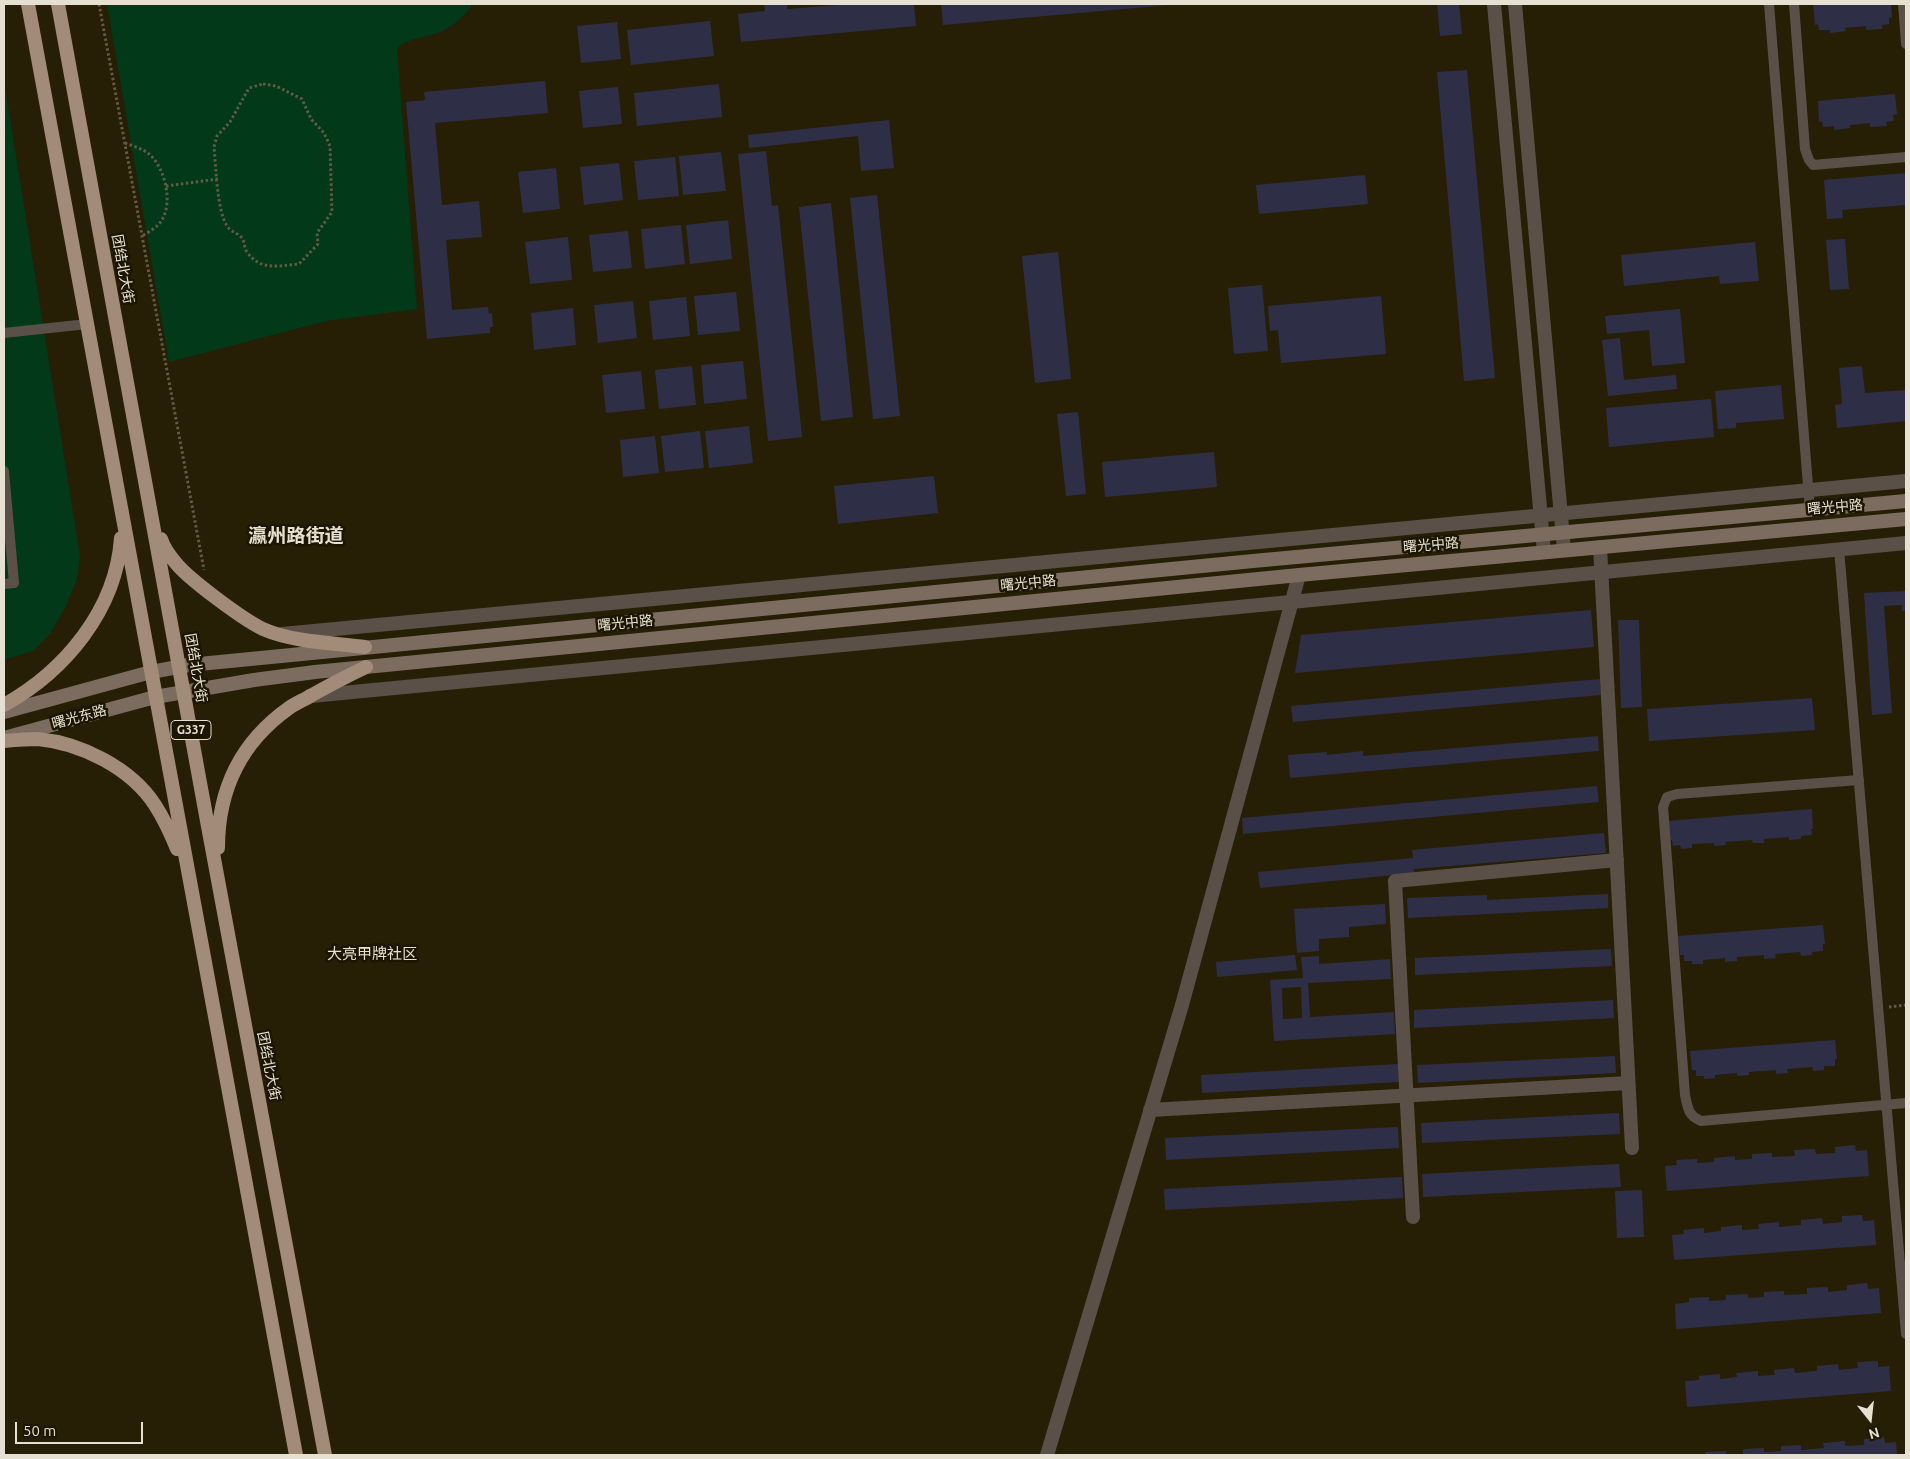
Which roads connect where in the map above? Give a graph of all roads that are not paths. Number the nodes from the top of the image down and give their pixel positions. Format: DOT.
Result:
graph roads {
  1 [pos="28,4"];
  2 [pos="58,4"];
  3 [pos="1494,4"];
  4 [pos="1515,4"];
  5 [pos="1769,4"];
  6 [pos="1794,4"];
  7 [pos="1903,4"];
  8 [pos="1906,44"];
  9 [pos="1906,156"];
  10 [pos="87,324"];
  11 [pos="4,332"];
  12 [pos="4,471"];
  13 [pos="1906,481"];
  14 [pos="1808,490"];
  15 [pos="1906,501"];
  16 [pos="150,505"];
  17 [pos="1810,510"];
  18 [pos="1561,513"];
  19 [pos="1540,515"];
  20 [pos="122,517"];
  21 [pos="1906,519"];
  22 [pos="1563,533"];
  23 [pos="1542,535"];
  24 [pos="1906,542"];
  25 [pos="1600,547"];
  26 [pos="1839,549"];
  27 [pos="1564,550"];
  28 [pos="1544,552"];
  29 [pos="1602,572"];
  30 [pos="1299,575"];
  31 [pos="4,584"];
  32 [pos="1292,602"];
  33 [pos="279,634"];
  34 [pos="365,647"];
  35 [pos="180,666"];
  36 [pos="366,667"];
  37 [pos="151,672"];
  38 [pos="184,691"];
  39 [pos="311,696"];
  40 [pos="155,697"];
  41 [pos="4,705"];
  42 [pos="4,712"];
  43 [pos="4,739"];
  44 [pos="1858,780"];
  45 [pos="1617,860"];
  46 [pos="219,884"];
  47 [pos="190,888"];
  48 [pos="1628,1083"];
  49 [pos="1407,1095"];
  50 [pos="1906,1103"];
  51 [pos="1886,1105"];
  52 [pos="1150,1110"];
  53 [pos="1632,1148"];
  54 [pos="1413,1217"];
  55 [pos="1906,1334"];
  56 [pos="296,1455"];
  57 [pos="326,1455"];
  58 [pos="1047,1455"];
  1 -- 10 [label="highway, G337"];
  2 -- 16 [label="highway, 团结北大街 / G337"];
  3 -- 19 [label="street"];
  4 -- 18 [label="street"];
  5 -- 14 [label="lane"];
  6 -- 9 [label="lane"];
  7 -- 8 [label="lane"];
  10 -- 11 [label="lane"];
  10 -- 20 [label="highway, G337"];
  12 -- 31 [label="lane"];
  13 -- 14 [label="street"];
  14 -- 17 [label="lane"];
  14 -- 18 [label="street"];
  15 -- 17 [label="main road, 曙光中路"];
  16 -- 33 [label="highway"];
  16 -- 35 [label="highway, 团结北大街 / G337"];
  17 -- 22 [label="main road, 曙光中路"];
  18 -- 19 [label="street"];
  18 -- 22 [label="street"];
  19 -- 23 [label="street"];
  19 -- 33 [label="street"];
  20 -- 37 [label="highway, G337"];
  20 -- 41 [label="highway"];
  21 -- 25 [label="main road, 曙光中路"];
  22 -- 23 [label="main road, 曙光中路"];
  22 -- 27 [label="street"];
  23 -- 28 [label="street"];
  23 -- 34 [label="main road, 曙光中路"];
  24 -- 26 [label="street"];
  25 -- 27 [label="main road, 曙光中路"];
  25 -- 29 [label="street"];
  26 -- 29 [label="street"];
  26 -- 44 [label="lane"];
  27 -- 28 [label="main road, 曙光中路"];
  28 -- 30 [label="main road, 曙光中路"];
  29 -- 32 [label="street"];
  29 -- 45 [label="street"];
  30 -- 32 [label="street"];
  30 -- 36 [label="main road, 曙光中路"];
  32 -- 39 [label="street"];
  32 -- 52 [label="street"];
  33 -- 34 [label="highway"];
  34 -- 35 [label="main road, 曙光中路"];
  35 -- 37 [label="main road, 曙光中路"];
  35 -- 38 [label="highway, 团结北大街 / G337"];
  36 -- 38 [label="main road, 曙光中路"];
  36 -- 39 [label="highway"];
  37 -- 40 [label="highway, G337"];
  37 -- 42 [label="main road, 曙光东路"];
  38 -- 40 [label="main road, 曙光中路"];
  38 -- 46 [label="highway, 团结北大街 / G337"];
  39 -- 46 [label="highway"];
  40 -- 43 [label="main road, 曙光东路"];
  40 -- 47 [label="highway, G337"];
  43 -- 47 [label="highway"];
  44 -- 51 [label="lane"];
  44 -- 51 [label="lane"];
  45 -- 48 [label="street"];
  45 -- 49 [label="street"];
  46 -- 57 [label="highway, 团结北大街 / G337"];
  47 -- 56 [label="highway, G337"];
  48 -- 49 [label="street"];
  48 -- 53 [label="street"];
  49 -- 52 [label="street"];
  49 -- 54 [label="street"];
  50 -- 51 [label="lane"];
  51 -- 55 [label="lane"];
  52 -- 58 [label="street"];
}
